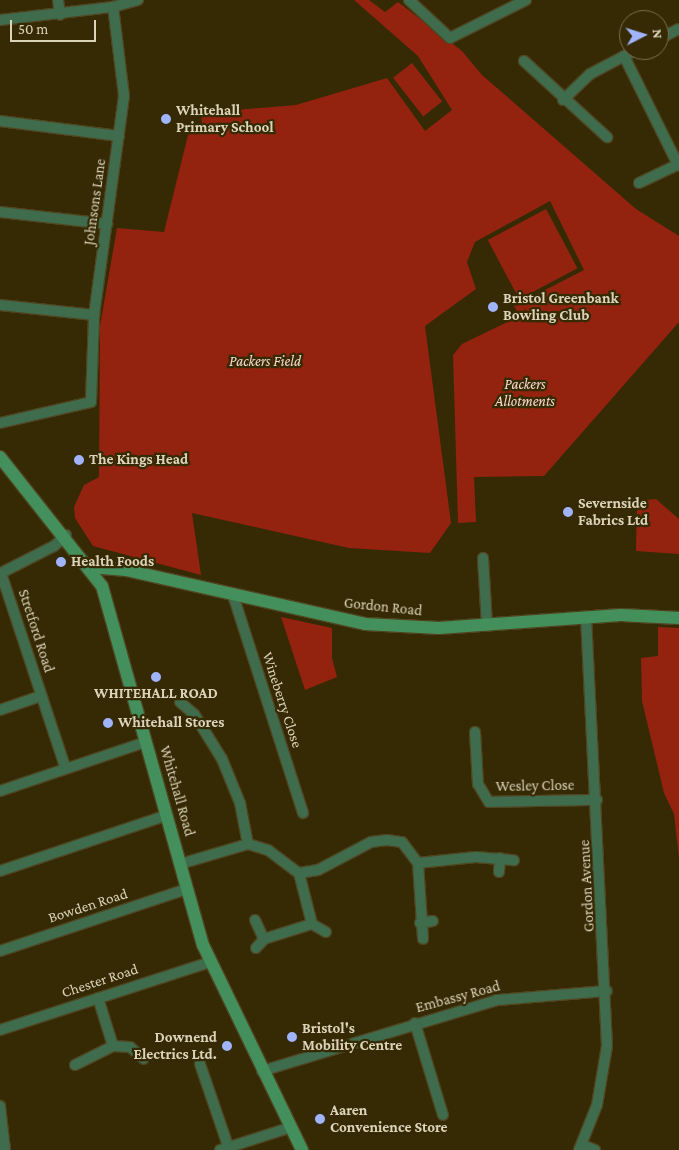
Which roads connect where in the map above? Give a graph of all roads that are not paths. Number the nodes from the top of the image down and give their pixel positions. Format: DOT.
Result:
graph roads {
  1 [pos="58,0"];
  2 [pos="138,0"];
  3 [pos="526,0"];
  4 [pos="410,1"];
  5 [pos="113,7"];
  6 [pos="60,15"];
  7 [pos="0,20"];
  8 [pos="619,59"];
  9 [pos="626,60"];
  10 [pos="524,61"];
  11 [pos="563,100"];
  12 [pos="0,122"];
  13 [pos="119,136"];
  14 [pos="607,138"];
  15 [pos="679,165"];
  16 [pos="639,182"];
  17 [pos="0,212"];
  18 [pos="107,224"];
  19 [pos="0,306"];
  20 [pos="94,315"];
  21 [pos="0,423"];
  22 [pos="0,457"];
  23 [pos="66,535"];
  24 [pos="483,558"];
  25 [pos="90,567"];
  26 [pos="233,595"];
  27 [pos="586,617"];
  28 [pos="679,618"];
  29 [pos="487,626"];
  30 [pos="40,693"];
  31 [pos="180,702"];
  32 [pos="0,710"];
  33 [pos="475,732"];
  34 [pos="146,742"];
  35 [pos="66,769"];
  36 [pos="0,791"];
  37 [pos="597,800"];
  38 [pos="303,813"];
  39 [pos="167,815"];
  40 [pos="248,844"];
  41 [pos="500,858"];
  42 [pos="514,860"];
  43 [pos="418,863"];
  44 [pos="180,864"];
  45 [pos="0,871"];
  46 [pos="499,872"];
  47 [pos="299,873"];
  48 [pos="186,889"];
  49 [pos="255,920"];
  50 [pos="432,921"];
  51 [pos="420,923"];
  52 [pos="312,924"];
  53 [pos="326,932"];
  54 [pos="264,939"];
  55 [pos="423,939"];
  56 [pos="256,948"];
  57 [pos="0,951"];
  58 [pos="210,962"];
  59 [pos="607,991"];
  60 [pos="98,998"];
  61 [pos="415,1023"];
  62 [pos="0,1030"];
  63 [pos="113,1046"];
  64 [pos="144,1059"];
  65 [pos="200,1064"];
  66 [pos="75,1065"];
  67 [pos="262,1071"];
  68 [pos="0,1106"];
  69 [pos="443,1115"];
  70 [pos="289,1128"];
  71 [pos="224,1148"];
  72 [pos="580,1148"];
  73 [pos="5,1150"];
  74 [pos="302,1150"];
  75 [pos="595,1150"];
  1 -- 6 [label="street"];
  2 -- 5 [label="street"];
  3 -- 4 [label="street"];
  5 -- 6 [label="street"];
  5 -- 13 [label="street, Johnsons Lane"];
  6 -- 7 [label="street"];
  8 -- 11 [label="street"];
  9 -- 15 [label="street"];
  10 -- 11 [label="street"];
  11 -- 14 [label="street"];
  12 -- 13 [label="street"];
  13 -- 18 [label="street, Johnsons Lane"];
  15 -- 16 [label="street"];
  17 -- 18 [label="street"];
  18 -- 20 [label="street, Johnsons Lane"];
  19 -- 20 [label="street"];
  20 -- 21 [label="street, Johnsons Lane"];
  22 -- 23 [label="main road, Whitehall Road"];
  23 -- 25 [label="main road, Whitehall Road"];
  23 -- 30 [label="street, Stretford Road"];
  24 -- 29 [label="street"];
  25 -- 26 [label="main road, Gordon Road"];
  25 -- 34 [label="main road, Whitehall Road"];
  26 -- 29 [label="main road, Gordon Road"];
  26 -- 38 [label="street, Wineberry Close"];
  27 -- 28 [label="main road, Gordon Road"];
  27 -- 29 [label="main road, Gordon Road"];
  27 -- 37 [label="street, Gordon Avenue"];
  30 -- 32 [label="street"];
  30 -- 35 [label="street, Stretford Road"];
  31 -- 40 [label="street"];
  33 -- 37 [label="street, Wesley Close"];
  34 -- 35 [label="street"];
  34 -- 39 [label="main road, Whitehall Road"];
  35 -- 36 [label="street"];
  37 -- 59 [label="street, Gordon Avenue"];
  39 -- 44 [label="main road, Whitehall Road"];
  39 -- 45 [label="street"];
  40 -- 44 [label="street"];
  40 -- 47 [label="street"];
  41 -- 42 [label="street"];
  41 -- 43 [label="street"];
  41 -- 46 [label="street"];
  43 -- 47 [label="street"];
  43 -- 51 [label="street"];
  44 -- 48 [label="main road, Whitehall Road"];
  47 -- 52 [label="street"];
  48 -- 57 [label="street, Bowden Road"];
  48 -- 58 [label="main road, Whitehall Road"];
  49 -- 54 [label="street"];
  50 -- 51 [label="street"];
  51 -- 55 [label="street"];
  52 -- 53 [label="street"];
  52 -- 54 [label="street"];
  54 -- 56 [label="street"];
  58 -- 60 [label="street, Chester Road"];
  58 -- 67 [label="main road, Whitehall Road"];
  59 -- 61 [label="street, Embassy Road"];
  59 -- 72 [label="street, Gordon Avenue"];
  60 -- 62 [label="street, Chester Road"];
  60 -- 63 [label="street"];
  61 -- 67 [label="street, Embassy Road"];
  61 -- 69 [label="street"];
  63 -- 64 [label="street"];
  63 -- 66 [label="street"];
  65 -- 71 [label="street"];
  67 -- 70 [label="main road, Whitehall Road"];
  68 -- 73 [label="street"];
  70 -- 71 [label="street"];
  70 -- 74 [label="main road, Whitehall Road"];
  72 -- 75 [label="street"];
}
